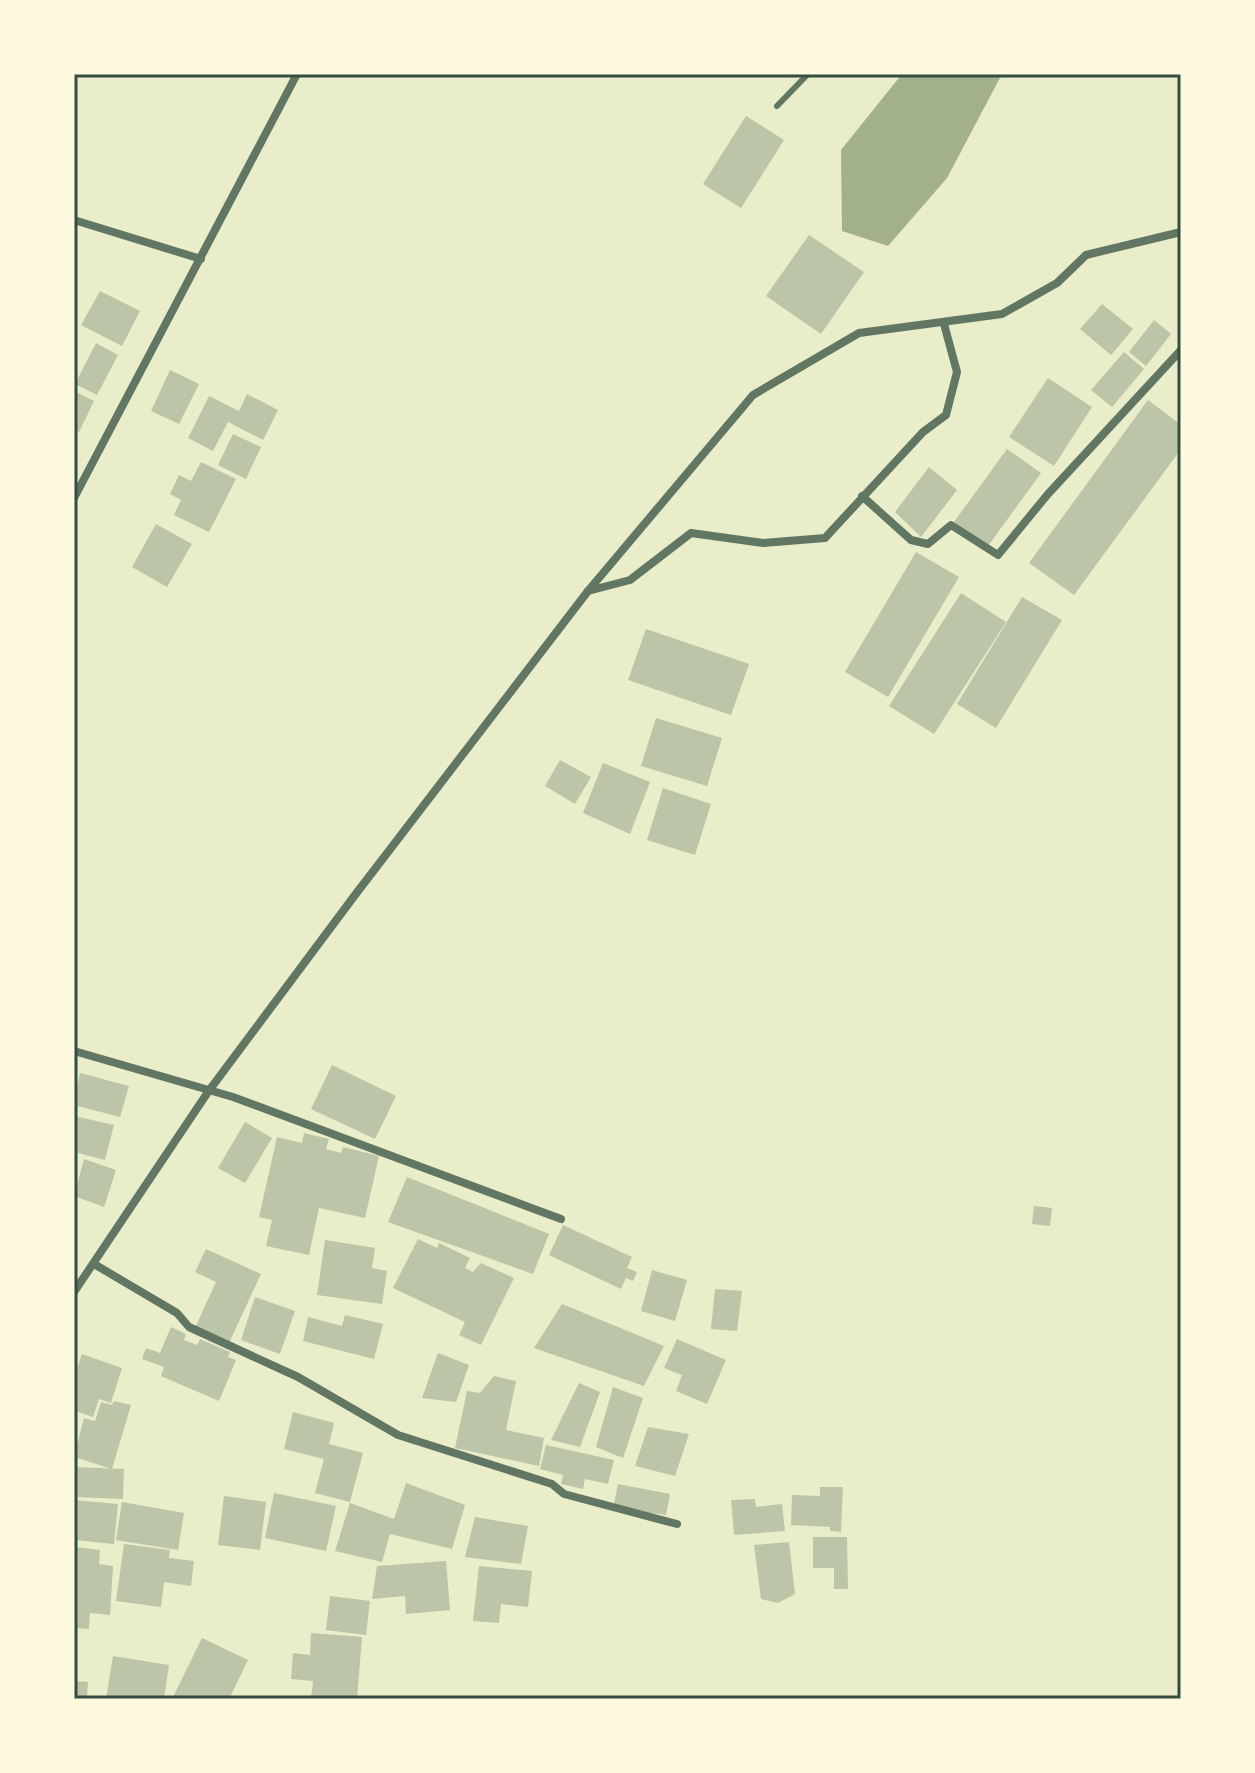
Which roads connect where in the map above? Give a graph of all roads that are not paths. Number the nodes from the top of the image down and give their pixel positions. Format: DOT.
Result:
graph roads {
  1 [pos="297,74"];
  2 [pos="808,74"];
  3 [pos="777,106"];
  4 [pos="74,220"];
  5 [pos="1181,232"];
  6 [pos="201,259"];
  7 [pos="944,324"];
  8 [pos="1181,350"];
  9 [pos="862,496"];
  10 [pos="74,498"];
  11 [pos="588,591"];
  12 [pos="74,1051"];
  13 [pos="208,1092"];
  14 [pos="561,1219"];
  15 [pos="94,1264"];
  16 [pos="74,1292"];
  17 [pos="677,1524"];
  1 -- 6 [label="street"];
  2 -- 3 [label="lane"];
  4 -- 6 [label="street"];
  5 -- 7 [label="street"];
  6 -- 10 [label="street"];
  7 -- 9 [label="street"];
  7 -- 11 [label="street"];
  8 -- 9 [label="street"];
  9 -- 11 [label="street"];
  11 -- 13 [label="street"];
  12 -- 13 [label="street"];
  13 -- 14 [label="street"];
  13 -- 15 [label="street"];
  15 -- 16 [label="street"];
  15 -- 17 [label="street"];
}
